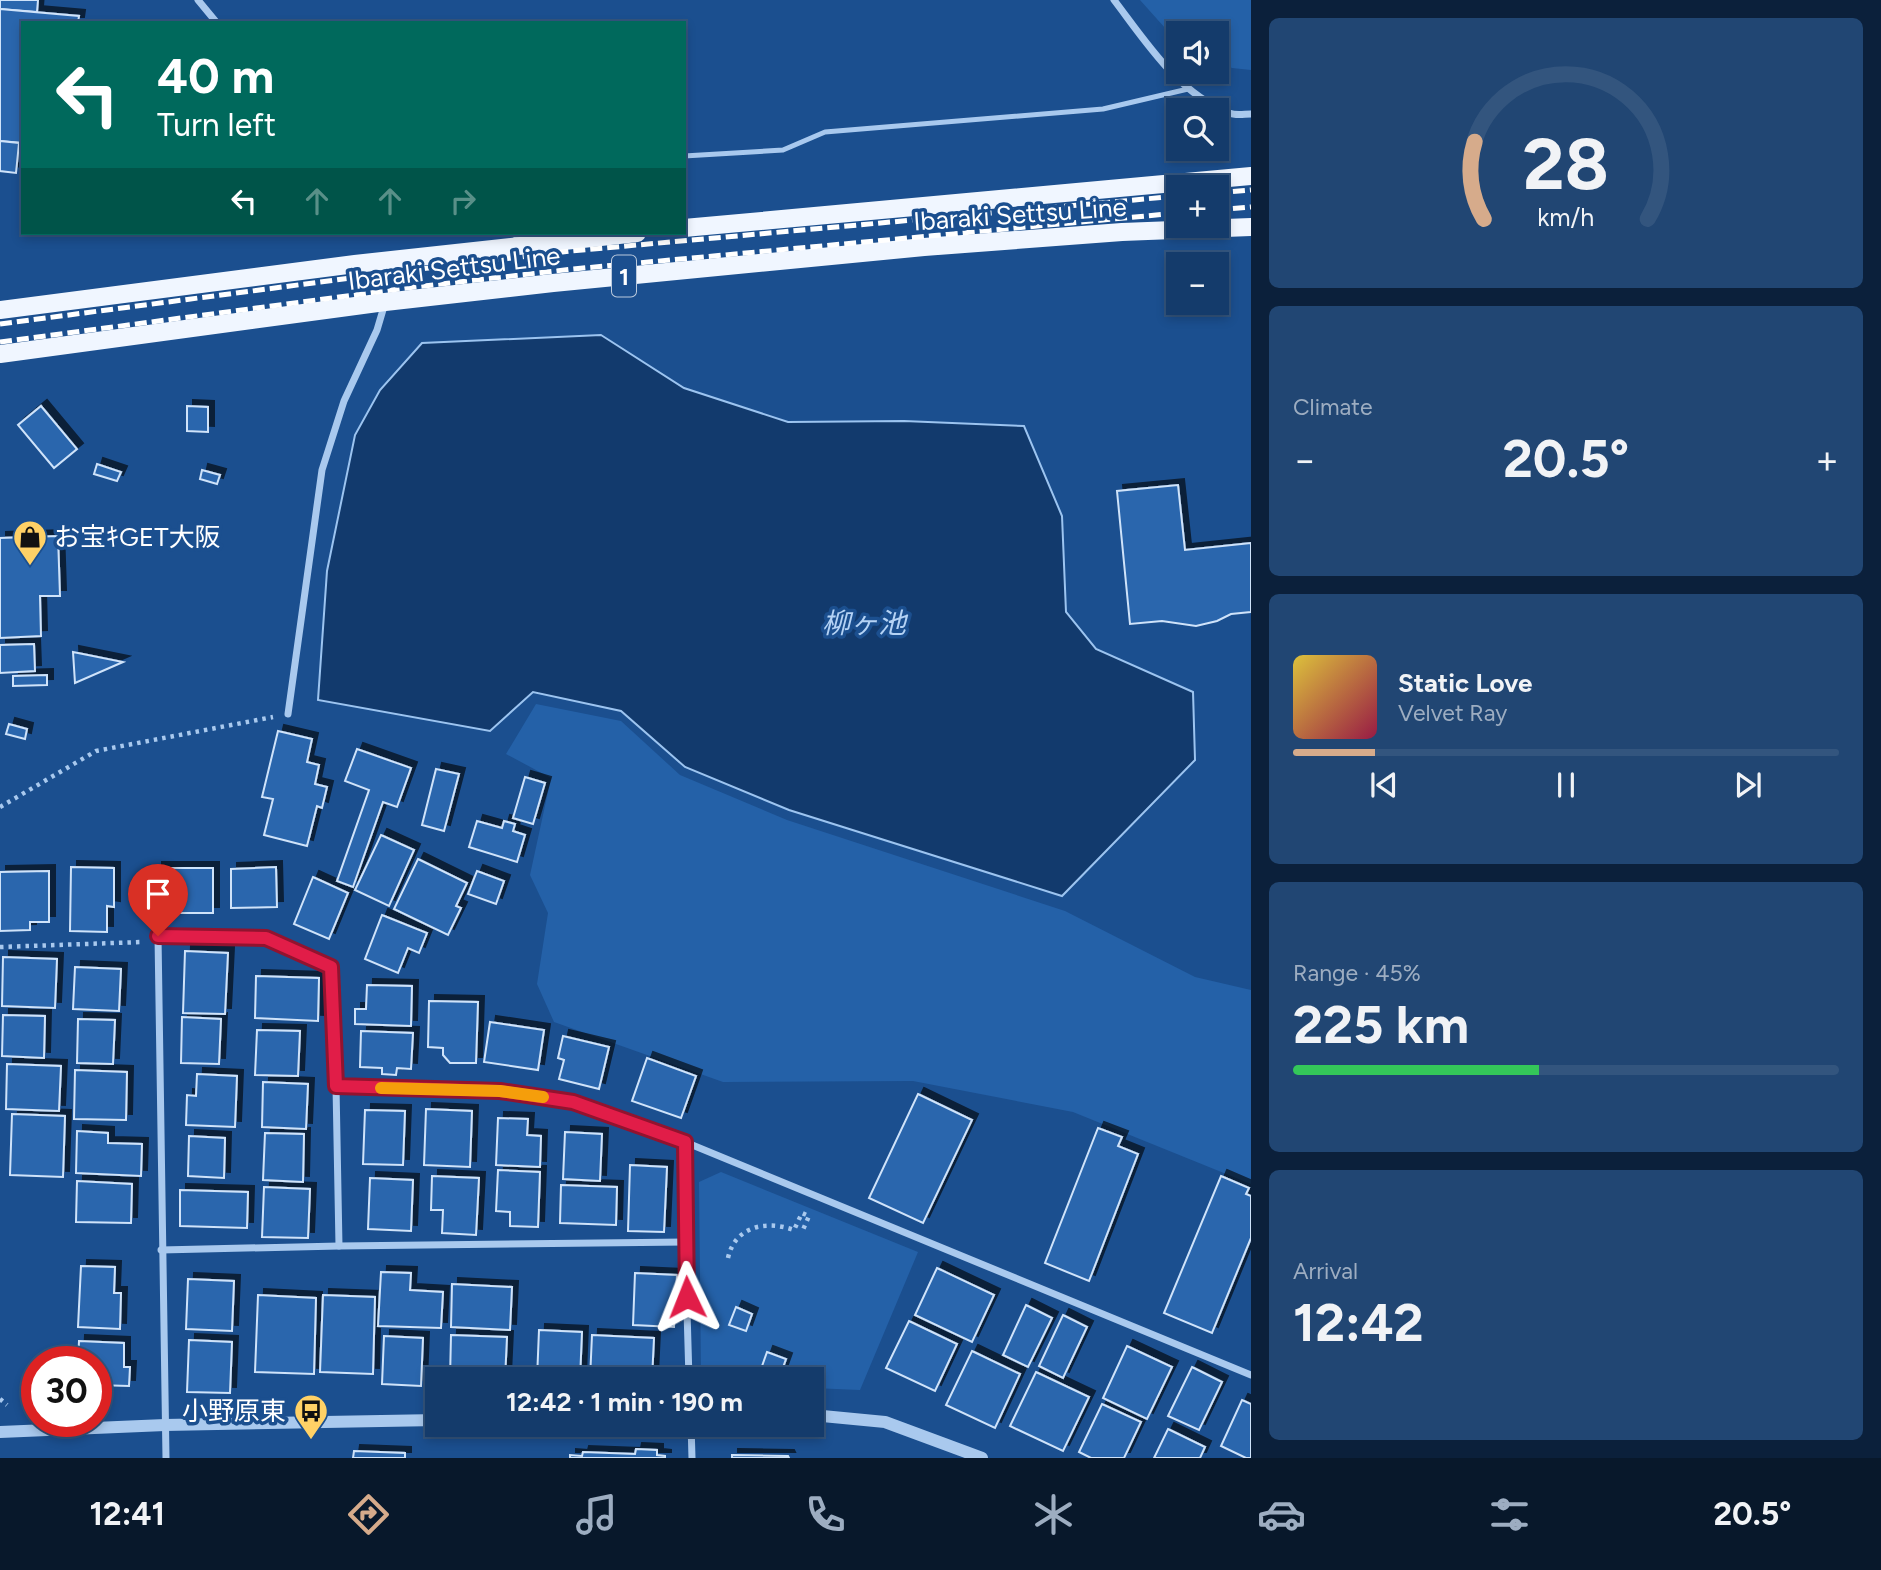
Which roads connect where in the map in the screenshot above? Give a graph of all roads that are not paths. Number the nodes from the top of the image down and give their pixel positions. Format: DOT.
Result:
graph roads {
  1 [pos="198,0"];
  2 [pos="1114,0"];
  3 [pos="216,21"];
  4 [pos="1188,89"];
  5 [pos="1251,114"];
  6 [pos="686,156"];
  7 [pos="1251,176"];
  8 [pos="1251,227"];
  9 [pos="686,228"];
  10 [pos="516,235"];
  11 [pos="587,235"];
  12 [pos="562,236"];
  13 [pos="528,244"];
  14 [pos="385,302"];
  15 [pos="0,310"];
  16 [pos="0,354"];
  17 [pos="288,714"];
  18 [pos="336,1086"];
  19 [pos="685,1142"];
  20 [pos="685,1242"];
  21 [pos="338,1246"];
  22 [pos="161,1250"];
  23 [pos="689,1367"];
  24 [pos="1251,1375"];
  25 [pos="824,1416"];
  26 [pos="425,1420"];
  27 [pos="165,1425"];
  28 [pos="0,1432"];
  29 [pos="691,1437"];
  30 [pos="166,1458"];
  31 [pos="692,1458"];
  32 [pos="982,1458"];
  1 -- 3 [label="street"];
  2 -- 4 [label="street"];
  4 -- 5 [label="street"];
  4 -- 6 [label="lane"];
  7 -- 9 [label="main road, Ibaraki Settsu Line"];
  8 -- 14 [label="main road, Ibaraki Settsu Line / 1"];
  10 -- 13 [label="street"];
  11 -- 12 [label="main road, Ibaraki Settsu Line / 1"];
  12 -- 13 [label="main road, Ibaraki Settsu Line / 1"];
  13 -- 15 [label="main road, Ibaraki Settsu Line / 1"];
  14 -- 16 [label="main road, Ibaraki Settsu Line / 1"];
  14 -- 17 [label="street"];
  18 -- 19 [label="street"];
  18 -- 21 [label="street"];
  18 -- 22 [label="street"];
  19 -- 20 [label="street"];
  19 -- 24 [label="street"];
  20 -- 21 [label="street"];
  20 -- 23 [label="street"];
  21 -- 22 [label="street"];
  22 -- 27 [label="street"];
  25 -- 32 [label="street"];
  26 -- 27 [label="street"];
  27 -- 28 [label="street"];
  27 -- 30 [label="street"];
  29 -- 31 [label="street"];
}
